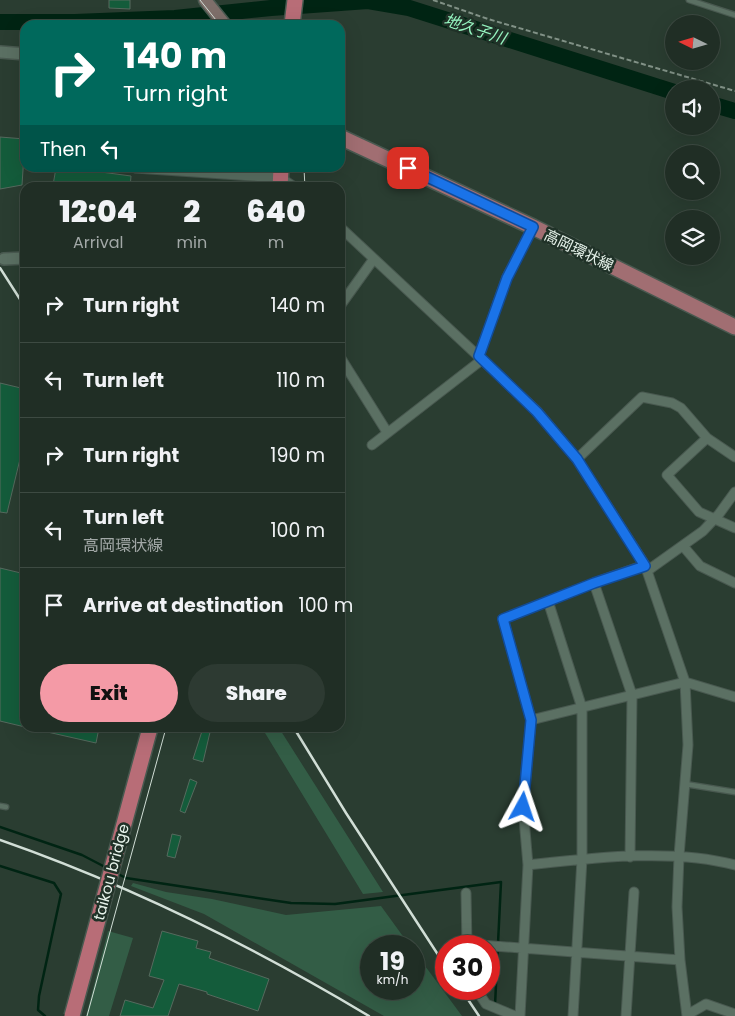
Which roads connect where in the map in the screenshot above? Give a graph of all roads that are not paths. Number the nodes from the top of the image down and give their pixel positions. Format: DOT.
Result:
graph roads {
  1 [pos="295,0"];
  2 [pos="689,0"];
  3 [pos="202,3"];
  4 [pos="735,14"];
  5 [pos="211,20"];
  6 [pos="220,20"];
  7 [pos="292,20"];
  8 [pos="0,52"];
  9 [pos="20,54"];
  10 [pos="345,139"];
  11 [pos="193,172"];
  12 [pos="281,178"];
  13 [pos="533,227"];
  14 [pos="345,232"];
  15 [pos="20,258"];
  16 [pos="4,259"];
  17 [pos="373,260"];
  18 [pos="345,299"];
  19 [pos="735,327"];
  20 [pos="479,356"];
  21 [pos="345,365"];
  22 [pos="387,432"];
  23 [pos="707,438"];
  24 [pos="372,445"];
  25 [pos="735,457"];
  26 [pos="577,459"];
  27 [pos="735,492"];
  28 [pos="715,518"];
  29 [pos="735,528"];
  30 [pos="683,546"];
  31 [pos="646,568"];
  32 [pos="594,583"];
  33 [pos="735,583"];
  34 [pos="548,601"];
  35 [pos="685,682"];
  36 [pos="632,696"];
  37 [pos="735,697"];
  38 [pos="582,708"];
  39 [pos="531,720"];
  40 [pos="149,732"];
  41 [pos="685,784"];
  42 [pos="735,792"];
  43 [pos="0,806"];
  44 [pos="6,807"];
  45 [pos="679,856"];
  46 [pos="630,857"];
  47 [pos="582,859"];
  48 [pos="528,865"];
  49 [pos="735,865"];
  50 [pos="634,892"];
  51 [pos="466,893"];
  52 [pos="467,935"];
  53 [pos="500,947"];
  54 [pos="524,948"];
  55 [pos="577,953"];
  56 [pos="631,956"];
  57 [pos="680,960"];
  58 [pos="483,1000"];
  59 [pos="735,1014"];
  60 [pos="72,1016"];
  61 [pos="515,1016"];
  62 [pos="520,1016"];
  63 [pos="573,1016"];
  64 [pos="626,1016"];
  65 [pos="687,1016"];
  1 -- 7 [label="highway"];
  2 -- 4 [label="lane"];
  3 -- 5 [label="main road"];
  3 -- 6 [label="main road"];
  8 -- 9 [label="street"];
  10 -- 13 [label="main road, 高岡環状線"];
  11 -- 12 [label="street"];
  13 -- 19 [label="main road, 高岡環状線"];
  13 -- 20 [label="street"];
  14 -- 17 [label="street"];
  15 -- 16 [label="street"];
  17 -- 18 [label="street"];
  17 -- 20 [label="street"];
  20 -- 22 [label="street"];
  20 -- 26 [label="street"];
  21 -- 22 [label="street"];
  22 -- 24 [label="street"];
  23 -- 25 [label="street"];
  23 -- 26 [label="street"];
  23 -- 28 [label="street"];
  26 -- 31 [label="street"];
  27 -- 28 [label="street"];
  28 -- 29 [label="street"];
  28 -- 30 [label="street"];
  30 -- 31 [label="street"];
  30 -- 33 [label="street"];
  31 -- 32 [label="street"];
  31 -- 35 [label="street"];
  32 -- 34 [label="street"];
  32 -- 36 [label="street"];
  34 -- 38 [label="street"];
  34 -- 39 [label="street"];
  35 -- 36 [label="street"];
  35 -- 37 [label="street"];
  35 -- 41 [label="street"];
  36 -- 38 [label="street"];
  36 -- 46 [label="street"];
  38 -- 39 [label="street"];
  38 -- 47 [label="street"];
  39 -- 48 [label="street"];
  40 -- 60 [label="highway, taikou bridge, bridge"];
  41 -- 42 [label="lane"];
  41 -- 45 [label="street"];
  43 -- 44 [label="lane"];
  45 -- 46 [label="street"];
  45 -- 49 [label="street"];
  45 -- 57 [label="street"];
  46 -- 47 [label="street"];
  47 -- 48 [label="street"];
  47 -- 55 [label="street"];
  48 -- 54 [label="street"];
  50 -- 56 [label="street"];
  51 -- 52 [label="street"];
  53 -- 54 [label="street"];
  54 -- 55 [label="street"];
  54 -- 62 [label="street"];
  55 -- 56 [label="street"];
  55 -- 63 [label="street"];
  56 -- 57 [label="street"];
  56 -- 64 [label="street"];
  57 -- 65 [label="street"];
  58 -- 61 [label="street"];
  59 -- 65 [label="street"];
}
